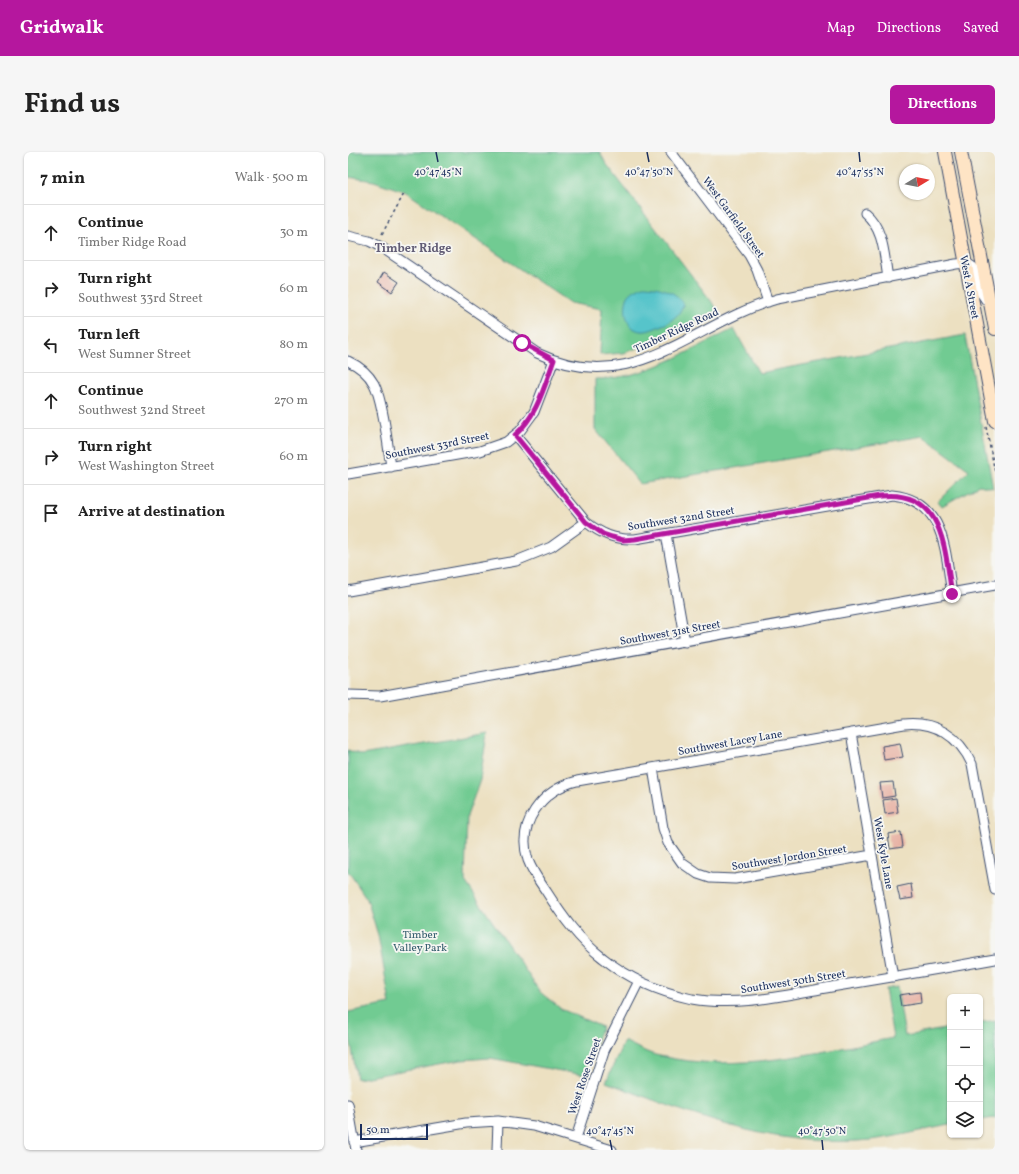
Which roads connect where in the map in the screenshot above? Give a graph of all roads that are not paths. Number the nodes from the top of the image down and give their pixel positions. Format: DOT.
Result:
graph roads {
  1 [pos="671,152"];
  2 [pos="945,152"];
  3 [pos="961,152"];
  4 [pos="866,214"];
  5 [pos="348,236"];
  6 [pos="965,263"];
  7 [pos="888,278"];
  8 [pos="768,302"];
  9 [pos="991,308"];
  10 [pos="995,329"];
  11 [pos="554,360"];
  12 [pos="348,361"];
  13 [pos="995,421"];
  14 [pos="515,435"];
  15 [pos="392,467"];
  16 [pos="348,474"];
  17 [pos="586,522"];
  18 [pos="666,534"];
  19 [pos="995,585"];
  20 [pos="348,591"];
  21 [pos="952,594"];
  22 [pos="685,642"];
  23 [pos="348,695"];
  24 [pos="851,733"];
  25 [pos="653,768"];
  26 [pos="531,816"];
  27 [pos="872,855"];
  28 [pos="994,884"];
  29 [pos="995,959"];
  30 [pos="893,977"];
  31 [pos="639,981"];
  32 [pos="348,1104"];
  33 [pos="498,1121"];
  34 [pos="576,1138"];
  35 [pos="355,1146"];
  36 [pos="497,1150"];
  37 [pos="612,1150"];
  1 -- 8 [label="street, West Garfield Street"];
  2 -- 6 [label="main road, West A Street"];
  3 -- 9 [label="main road, West A Street"];
  4 -- 7 [label="street"];
  5 -- 11 [label="street, Timber Ridge Road"];
  6 -- 7 [label="street, Timber Ridge Road"];
  6 -- 9 [label="street"];
  6 -- 13 [label="main road, West A Street"];
  7 -- 8 [label="street, Timber Ridge Road"];
  8 -- 11 [label="street, Timber Ridge Road"];
  9 -- 10 [label="main road, West A Street"];
  11 -- 14 [label="street, Southwest 33rd Street"];
  12 -- 15 [label="street"];
  14 -- 15 [label="street, Southwest 33rd Street"];
  14 -- 17 [label="street, Southwest 32nd Street"];
  15 -- 16 [label="street, Southwest 33rd Street"];
  17 -- 18 [label="street, Southwest 32nd Street"];
  17 -- 20 [label="street"];
  18 -- 21 [label="street, Southwest 32nd Street"];
  18 -- 22 [label="street"];
  19 -- 21 [label="street, Southwest 31st Street"];
  21 -- 22 [label="street, Southwest 31st Street"];
  22 -- 23 [label="street, Southwest 31st Street"];
  24 -- 25 [label="street, Southwest Lacey Lane"];
  24 -- 27 [label="street, West Kyle Lane"];
  24 -- 28 [label="street, Southwest Lacey Lane"];
  25 -- 26 [label="street, Southwest Lacey Lane"];
  25 -- 27 [label="street, Southwest Jordon Street"];
  26 -- 31 [label="street, Southwest 30th Street"];
  27 -- 30 [label="street, West Kyle Lane"];
  29 -- 30 [label="street, Southwest 30th Street"];
  30 -- 31 [label="street, Southwest 30th Street"];
  31 -- 34 [label="street, West Rose Street"];
  32 -- 35 [label="street"];
  33 -- 34 [label="street"];
  33 -- 35 [label="street"];
  33 -- 36 [label="street"];
  34 -- 37 [label="street"];
}
